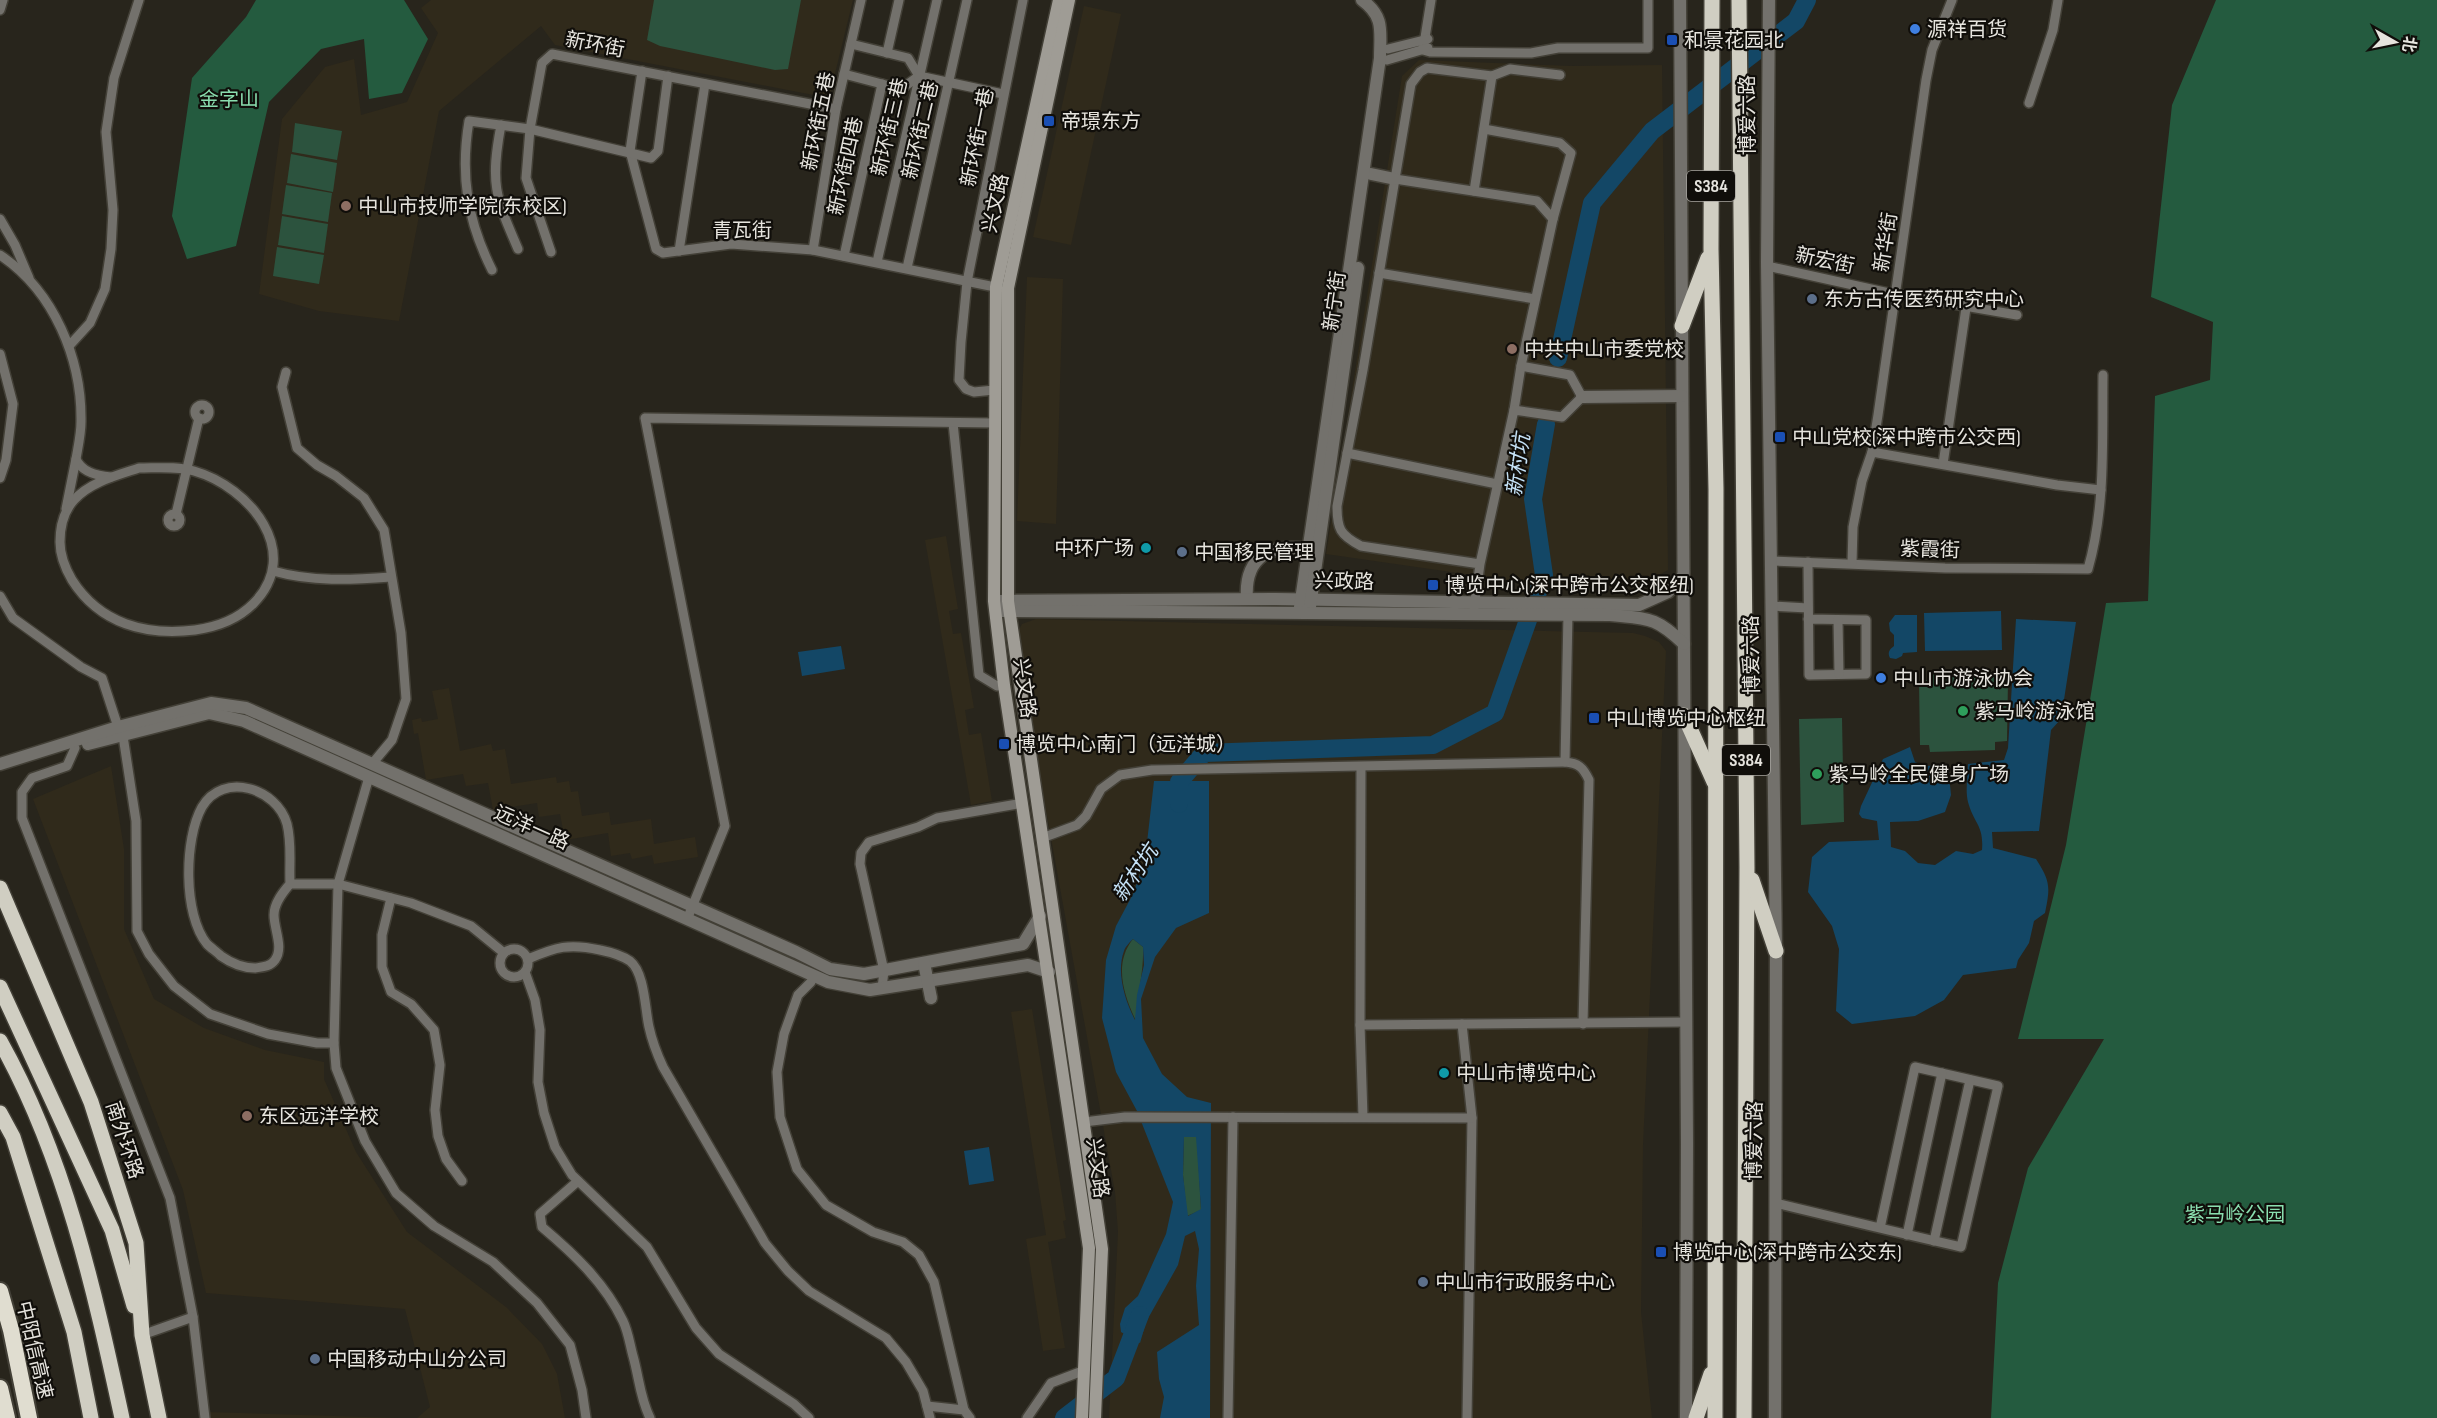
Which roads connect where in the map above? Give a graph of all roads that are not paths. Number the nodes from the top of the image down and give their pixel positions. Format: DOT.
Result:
graph roads {
  1 [pos="3,0"];
  2 [pos="139,0"];
  3 [pos="861,0"];
  4 [pos="899,0"];
  5 [pos="937,0"];
  6 [pos="967,0"];
  7 [pos="1023,0"];
  8 [pos="1059,0"];
  9 [pos="1069,0"];
  10 [pos="1362,0"];
  11 [pos="1374,0"];
  12 [pos="1433,0"];
  13 [pos="1646,0"];
  14 [pos="1680,0"];
  15 [pos="1712,0"];
  16 [pos="1952,0"];
  17 [pos="2058,0"];
  18 [pos="1739,1"];
  19 [pos="1768,2"];
  20 [pos="0,10"];
  21 [pos="851,44"];
  22 [pos="1426,44"];
  23 [pos="887,53"];
  24 [pos="1388,55"];
  25 [pos="642,71"];
  26 [pos="844,75"];
  27 [pos="1560,75"];
  28 [pos="668,76"];
  29 [pos="919,76"];
  30 [pos="1492,76"];
  31 [pos="949,82"];
  32 [pos="705,84"];
  33 [pos="882,84"];
  34 [pos="1003,94"];
  35 [pos="2029,103"];
  36 [pos="836,109"];
  37 [pos="501,125"];
  38 [pos="530,129"];
  39 [pos="1484,129"];
  40 [pos="630,153"];
  41 [pos="1371,174"];
  42 [pos="1395,179"];
  43 [pos="1474,191"];
  44 [pos="0,219"];
  45 [pos="1553,219"];
  46 [pos="518,249"];
  47 [pos="1711,249"];
  48 [pos="813,250"];
  49 [pos="679,251"];
  50 [pos="551,252"];
  51 [pos="0,255"];
  52 [pos="844,256"];
  53 [pos="877,262"];
  54 [pos="1767,266"];
  55 [pos="907,268"];
  56 [pos="492,270"];
  57 [pos="1379,273"];
  58 [pos="32,282"];
  59 [pos="967,282"];
  60 [pos="1002,288"];
  61 [pos="1895,294"];
  62 [pos="1535,299"];
  63 [pos="1966,308"];
  64 [pos="2018,315"];
  65 [pos="1682,326"];
  66 [pos="69,346"];
  67 [pos="0,354"];
  68 [pos="1521,366"];
  69 [pos="286,372"];
  70 [pos="2103,375"];
  71 [pos="994,390"];
  72 [pos="1683,396"];
  73 [pos="1582,397"];
  74 [pos="1514,410"];
  75 [pos="199,418"];
  76 [pos="953,423"];
  77 [pos="994,423"];
  78 [pos="1872,452"];
  79 [pos="1347,453"];
  80 [pos="76,459"];
  81 [pos="1943,464"];
  82 [pos="187,470"];
  83 [pos="111,477"];
  84 [pos="0,478"];
  85 [pos="1497,484"];
  86 [pos="2101,490"];
  87 [pos="65,514"];
  88 [pos="176,514"];
  89 [pos="1308,549"];
  90 [pos="1771,561"];
  91 [pos="1808,562"];
  92 [pos="1852,563"];
  93 [pos="1480,564"];
  94 [pos="273,571"];
  95 [pos="1683,576"];
  96 [pos="392,577"];
  97 [pos="0,596"];
  98 [pos="1247,599"];
  99 [pos="1305,605"];
  100 [pos="995,606"];
  101 [pos="1009,606"];
  102 [pos="1772,606"];
  103 [pos="1474,608"];
  104 [pos="1808,608"];
  105 [pos="1570,609"];
  106 [pos="1808,619"];
  107 [pos="1838,620"];
  108 [pos="1684,644"];
  109 [pos="1839,674"];
  110 [pos="1004,685"];
  111 [pos="1684,715"];
  112 [pos="120,731"];
  113 [pos="75,748"];
  114 [pos="1565,762"];
  115 [pos="0,766"];
  116 [pos="1361,767"];
  117 [pos="371,770"];
  118 [pos="1717,788"];
  119 [pos="1023,803"];
  120 [pos="1042,838"];
  121 [pos="1748,867"];
  122 [pos="290,884"];
  123 [pos="338,884"];
  124 [pos="0,888"];
  125 [pos="391,897"];
  126 [pos="690,912"];
  127 [pos="1040,916"];
  128 [pos="1776,951"];
  129 [pos="504,953"];
  130 [pos="528,959"];
  131 [pos="924,963"];
  132 [pos="884,971"];
  133 [pos="525,972"];
  134 [pos="1049,972"];
  135 [pos="814,973"];
  136 [pos="927,981"];
  137 [pos="0,987"];
  138 [pos="882,988"];
  139 [pos="931,998"];
  140 [pos="1686,1022"];
  141 [pos="1462,1024"];
  142 [pos="1583,1024"];
  143 [pos="1360,1025"];
  144 [pos="334,1043"];
  145 [pos="1,1044"];
  146 [pos="1942,1073"];
  147 [pos="1970,1080"];
  148 [pos="0,1113"];
  149 [pos="1233,1117"];
  150 [pos="1363,1117"];
  151 [pos="1472,1118"];
  152 [pos="1084,1122"];
  153 [pos="462,1181"];
  154 [pos="578,1181"];
  155 [pos="1775,1203"];
  156 [pos="1880,1228"];
  157 [pos="1907,1235"];
  158 [pos="1934,1241"];
  159 [pos="0,1291"];
  160 [pos="193,1317"];
  161 [pos="142,1335"];
  162 [pos="1716,1360"];
  163 [pos="1084,1370"];
  164 [pos="0,1388"];
  165 [pos="927,1406"];
  166 [pos="964,1410"];
  167 [pos="1095,1416"];
  168 [pos="7,1418"];
  169 [pos="29,1418"];
  170 [pos="91,1418"];
  171 [pos="122,1418"];
  172 [pos="159,1418"];
  173 [pos="205,1418"];
  174 [pos="586,1418"];
  175 [pos="650,1418"];
  176 [pos="809,1418"];
  177 [pos="930,1418"];
  178 [pos="970,1418"];
  179 [pos="1027,1418"];
  180 [pos="1082,1418"];
  181 [pos="1228,1418"];
  182 [pos="1467,1418"];
  183 [pos="1686,1418"];
  184 [pos="1696,1418"];
  185 [pos="1715,1418"];
  186 [pos="1744,1418"];
  187 [pos="1775,1418"];
  1 -- 20 [label="street"];
  2 -- 66 [label="street"];
  3 -- 21 [label="street, 新环街五巷"];
  4 -- 23 [label="street"];
  5 -- 29 [label="street, 新环街三巷"];
  6 -- 31 [label="street, 新环街二巷"];
  7 -- 34 [label="street, 新环街一巷"];
  8 -- 60 [label="main road, 兴文路"];
  9 -- 60 [label="main road, 兴文路"];
  10 -- 89 [label="street"];
  11 -- 24 [label="street, 新宁街"];
  12 -- 22 [label="street"];
  13 -- 22 [label="street"];
  14 -- 65 [label="street"];
  15 -- 47 [label="highway, 博爱六路 / S384"];
  16 -- 61 [label="street, 新华街"];
  17 -- 35 [label="street"];
  18 -- 121 [label="highway, 博爱六路 / S384"];
  19 -- 54 [label="street, 博爱六路"];
  21 -- 23 [label="street"];
  21 -- 26 [label="street, 新环街五巷"];
  22 -- 24 [label="street"];
  23 -- 29 [label="street"];
  24 -- 41 [label="street, 新宁街"];
  25 -- 28 [label="street, 新环街"];
  25 -- 38 [label="street, 新环街"];
  25 -- 40 [label="street, 青瓦街"];
  26 -- 33 [label="street"];
  26 -- 36 [label="street, 新环街五巷"];
  27 -- 30 [label="street"];
  28 -- 32 [label="street, 新环街"];
  28 -- 40 [label="street"];
  29 -- 31 [label="street"];
  29 -- 33 [label="street"];
  29 -- 53 [label="street, 新环街三巷"];
  30 -- 39 [label="street"];
  30 -- 42 [label="street"];
  31 -- 34 [label="street"];
  31 -- 55 [label="street, 新环街二巷"];
  32 -- 36 [label="street, 新环街"];
  32 -- 49 [label="street"];
  33 -- 52 [label="street, 新环街四巷"];
  34 -- 59 [label="street, 新环街一巷"];
  36 -- 48 [label="street, 新环街五巷"];
  37 -- 38 [label="street"];
  37 -- 46 [label="street"];
  37 -- 56 [label="street"];
  38 -- 40 [label="street"];
  38 -- 50 [label="street, 新环街"];
  39 -- 43 [label="street"];
  39 -- 45 [label="street"];
  40 -- 49 [label="street, 青瓦街"];
  41 -- 42 [label="street"];
  41 -- 99 [label="street, 新宁街"];
  42 -- 43 [label="street"];
  42 -- 57 [label="street"];
  43 -- 45 [label="street"];
  44 -- 58 [label="street"];
  45 -- 62 [label="street"];
  47 -- 65 [label="highway"];
  47 -- 118 [label="highway, 博爱六路 / S384"];
  48 -- 49 [label="street, 青瓦街"];
  48 -- 52 [label="street, 青瓦街"];
  51 -- 58 [label="street"];
  52 -- 53 [label="street, 青瓦街"];
  53 -- 55 [label="street, 青瓦街"];
  54 -- 61 [label="street, 新宏街"];
  54 -- 90 [label="street, 博爱六路"];
  55 -- 59 [label="street, 青瓦街"];
  57 -- 62 [label="street"];
  57 -- 79 [label="street"];
  58 -- 66 [label="street"];
  59 -- 60 [label="street, 青瓦街"];
  59 -- 71 [label="street, 新环街一巷"];
  60 -- 71 [label="main road, 兴文路"];
  60 -- 101 [label="main road, 兴文路"];
  61 -- 63 [label="street, 新宏街"];
  61 -- 78 [label="street, 新华街"];
  62 -- 68 [label="street"];
  63 -- 64 [label="street, 新宏街"];
  63 -- 81 [label="street"];
  65 -- 72 [label="street"];
  66 -- 80 [label="street"];
  67 -- 84 [label="street"];
  68 -- 73 [label="street"];
  68 -- 74 [label="street"];
  69 -- 96 [label="street"];
  70 -- 86 [label="street"];
  71 -- 77 [label="main road, 兴文路"];
  72 -- 73 [label="street"];
  72 -- 95 [label="street"];
  73 -- 74 [label="street"];
  74 -- 85 [label="street"];
  75 -- 82 [label="street"];
  76 -- 77 [label="street"];
  76 -- 110 [label="street"];
  76 -- 126 [label="street"];
  77 -- 100 [label="main road, 兴文路"];
  78 -- 81 [label="street"];
  78 -- 92 [label="street, 新华街"];
  79 -- 85 [label="street"];
  79 -- 93 [label="street"];
  80 -- 83 [label="street"];
  80 -- 87 [label="street"];
  81 -- 86 [label="street"];
  82 -- 83 [label="street"];
  82 -- 88 [label="street"];
  82 -- 94 [label="street"];
  83 -- 87 [label="street"];
  85 -- 93 [label="street"];
  86 -- 92 [label="street, 紫霞街"];
  87 -- 94 [label="street"];
  89 -- 98 [label="street"];
  89 -- 99 [label="street"];
  90 -- 91 [label="street, 紫霞街"];
  90 -- 102 [label="street, 博爱六路"];
  91 -- 92 [label="street, 紫霞街"];
  91 -- 104 [label="street"];
  93 -- 103 [label="street"];
  94 -- 96 [label="street"];
  95 -- 105 [label="street, 兴政路"];
  95 -- 108 [label="street"];
  96 -- 117 [label="street"];
  97 -- 112 [label="street"];
  98 -- 99 [label="street, 兴政路"];
  98 -- 101 [label="street, 兴政路"];
  99 -- 101 [label="street, 兴政路"];
  99 -- 103 [label="street, 兴政路"];
  100 -- 101 [label="street, 兴政路"];
  100 -- 110 [label="main road, 兴文路"];
  101 -- 120 [label="main road, 兴文路"];
  102 -- 104 [label="street"];
  102 -- 128 [label="street, 博爱六路"];
  103 -- 105 [label="street, 兴政路"];
  104 -- 106 [label="street"];
  105 -- 108 [label="street, 兴政路"];
  105 -- 114 [label="street"];
  106 -- 107 [label="street"];
  106 -- 109 [label="street"];
  107 -- 109 [label="street"];
  107 -- 109 [label="street"];
  108 -- 111 [label="street"];
  110 -- 119 [label="main road, 兴文路"];
  111 -- 118 [label="highway"];
  111 -- 140 [label="street"];
  112 -- 113 [label="street, 远洋一路"];
  112 -- 115 [label="street, 远洋一路"];
  112 -- 117 [label="street, 远洋一路"];
  112 -- 144 [label="street"];
  113 -- 115 [label="street, 远洋一路"];
  113 -- 160 [label="street"];
  114 -- 116 [label="street"];
  114 -- 142 [label="street"];
  116 -- 120 [label="street"];
  116 -- 143 [label="street"];
  117 -- 123 [label="street"];
  117 -- 126 [label="street, 远洋一路"];
  118 -- 162 [label="highway, 博爱六路 / S384"];
  119 -- 127 [label="main road, 兴文路"];
  119 -- 132 [label="street"];
  120 -- 152 [label="main road, 兴文路"];
  121 -- 128 [label="highway"];
  121 -- 186 [label="highway, 博爱六路 / S384"];
  122 -- 122 [label="street"];
  122 -- 123 [label="street"];
  123 -- 125 [label="street"];
  123 -- 144 [label="street"];
  124 -- 161 [label="highway, 南外环路"];
  125 -- 129 [label="street"];
  125 -- 153 [label="street"];
  126 -- 135 [label="street, 远洋一路"];
  127 -- 131 [label="street, 远洋一路"];
  127 -- 134 [label="main road, 兴文路"];
  128 -- 155 [label="street, 博爱六路"];
  129 -- 130 [label="street"];
  129 -- 133 [label="street"];
  130 -- 133 [label="street"];
  130 -- 165 [label="street"];
  131 -- 132 [label="street, 远洋一路"];
  131 -- 136 [label="street"];
  132 -- 135 [label="street, 远洋一路"];
  132 -- 138 [label="street"];
  133 -- 154 [label="street"];
  134 -- 136 [label="street, 远洋一路"];
  134 -- 163 [label="main road, 兴文路"];
  135 -- 138 [label="street, 远洋一路"];
  135 -- 166 [label="street"];
  136 -- 138 [label="street, 远洋一路"];
  136 -- 139 [label="street"];
  137 -- 161 [label="highway"];
  140 -- 142 [label="street"];
  140 -- 183 [label="street"];
  141 -- 142 [label="street"];
  141 -- 143 [label="street"];
  141 -- 151 [label="street"];
  143 -- 150 [label="street"];
  144 -- 174 [label="street"];
  145 -- 171 [label="highway"];
  146 -- 147 [label="street"];
  146 -- 156 [label="street"];
  146 -- 157 [label="street"];
  147 -- 158 [label="street"];
  147 -- 158 [label="street"];
  148 -- 170 [label="highway"];
  149 -- 150 [label="street"];
  149 -- 152 [label="street"];
  149 -- 181 [label="street"];
  150 -- 151 [label="street"];
  151 -- 182 [label="street"];
  152 -- 167 [label="main road, 兴文路"];
  154 -- 175 [label="street"];
  154 -- 176 [label="street"];
  155 -- 156 [label="street"];
  155 -- 187 [label="street, 博爱六路"];
  156 -- 157 [label="street"];
  157 -- 158 [label="street"];
  159 -- 169 [label="highway, 中阳信高速"];
  160 -- 161 [label="street"];
  160 -- 173 [label="street"];
  161 -- 172 [label="highway, 南外环路"];
  162 -- 184 [label="highway"];
  162 -- 185 [label="highway, 博爱六路 / S384"];
  163 -- 179 [label="street"];
  163 -- 180 [label="main road, 兴文路"];
  164 -- 168 [label="highway"];
  165 -- 166 [label="street"];
  165 -- 177 [label="street"];
  166 -- 178 [label="street"];
}
